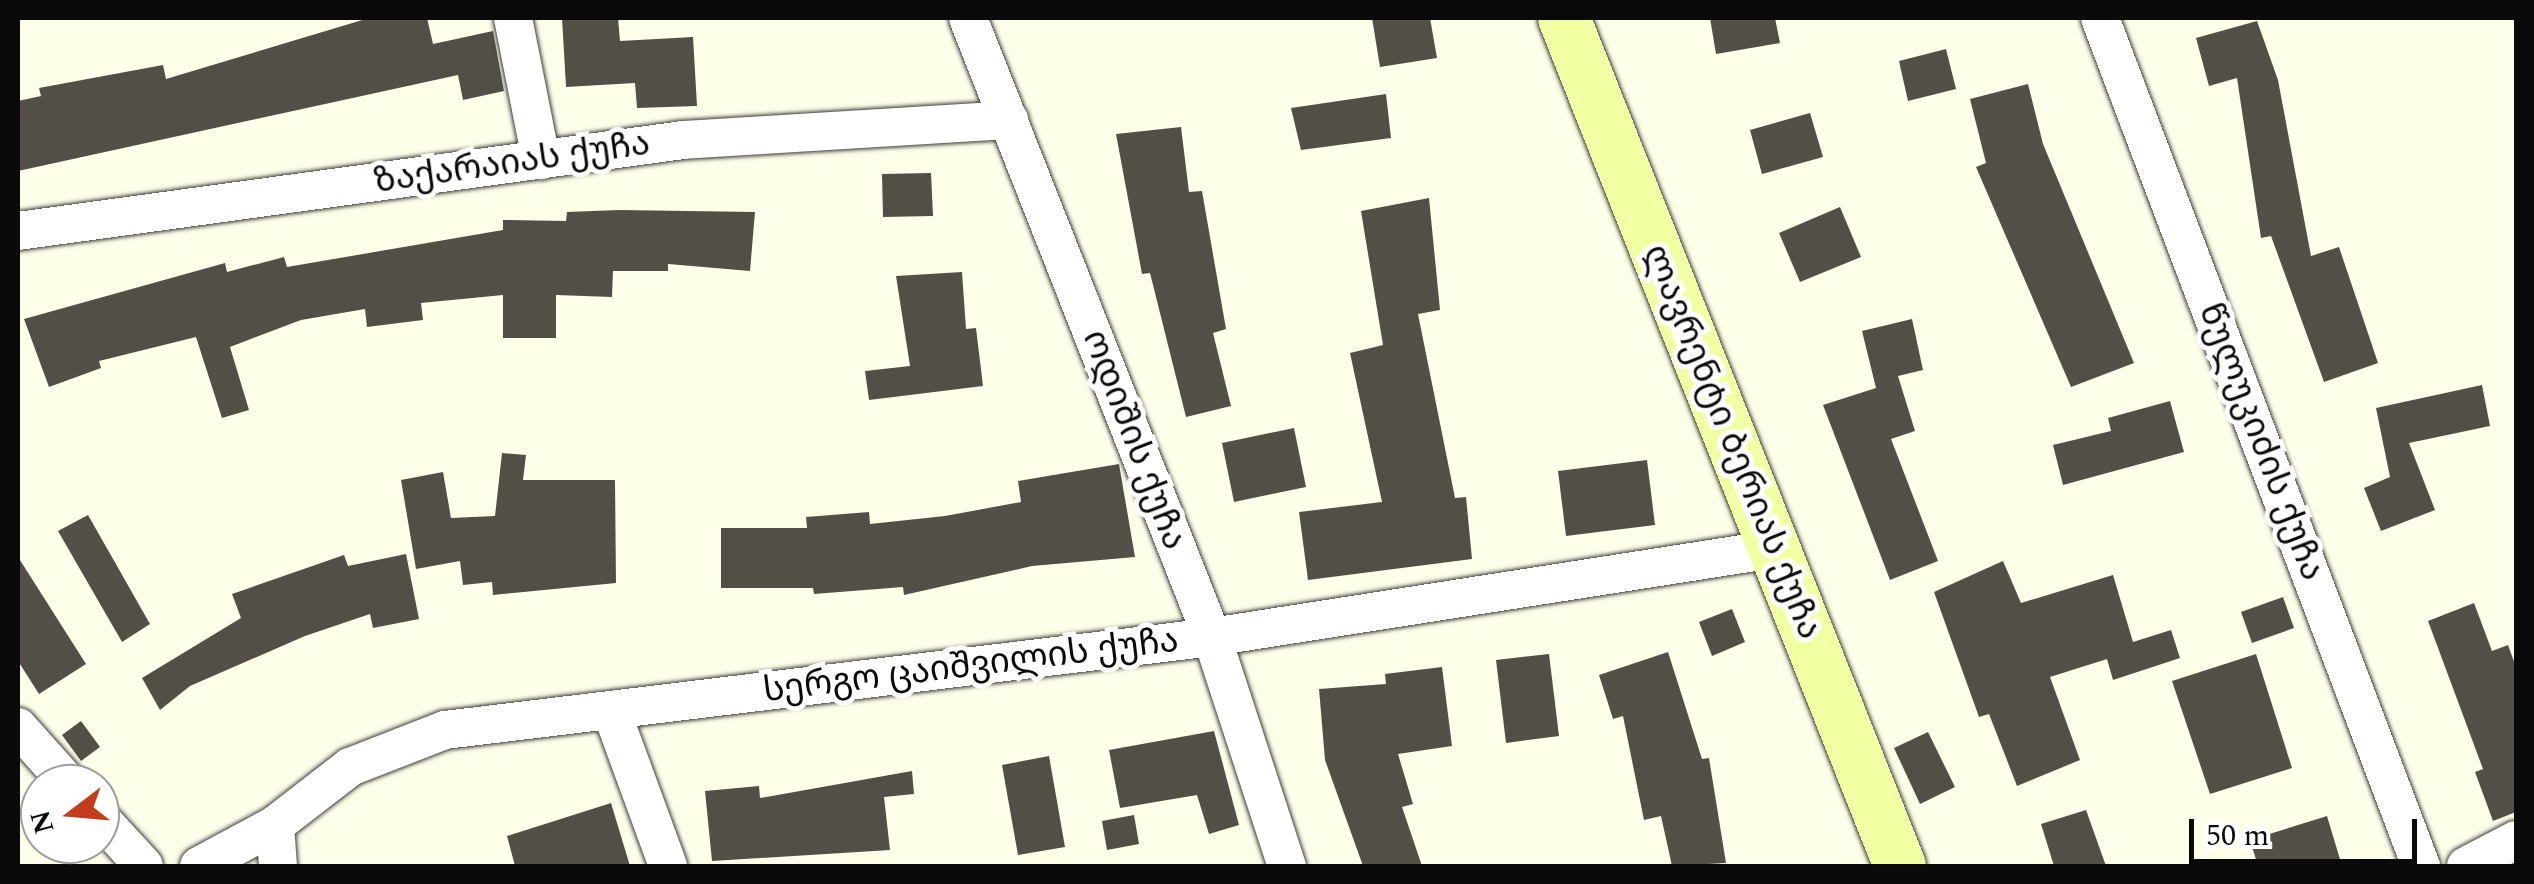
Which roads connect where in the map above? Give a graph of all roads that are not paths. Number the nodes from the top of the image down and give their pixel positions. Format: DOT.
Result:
graph roads {
  1 [pos="514,18"];
  2 [pos="968,18"];
  3 [pos="1564,18"];
  4 [pos="2100,18"];
  5 [pos="1009,120"];
  6 [pos="541,160"];
  7 [pos="18,231"];
  8 [pos="1774,549"];
  9 [pos="1212,637"];
  10 [pos="611,710"];
  11 [pos="18,727"];
  12 [pos="51,764"];
  13 [pos="275,825"];
  14 [pos="120,840"];
  15 [pos="2516,840"];
  16 [pos="144,866"];
  17 [pos="199,866"];
  18 [pos="278,866"];
  19 [pos="668,866"];
  20 [pos="1287,866"];
  21 [pos="1900,866"];
  22 [pos="2421,866"];
  23 [pos="2466,866"];
  1 -- 6 [label="street"];
  2 -- 5 [label="street, ოდიშის ქუჩა"];
  3 -- 8 [label="main road, ლავრენტი ბერიას ქუჩა"];
  4 -- 22 [label="street, წულუკიძის ქუჩა"];
  5 -- 6 [label="street, ზაქარაიას ქუჩა"];
  5 -- 9 [label="street, ოდიშის ქუჩა"];
  6 -- 7 [label="street, ზაქარაიას ქუჩა"];
  8 -- 9 [label="street, სერგო ცაიშვილის ქუჩა"];
  8 -- 21 [label="main road, ლავრენტი ბერიას ქუჩა"];
  9 -- 10 [label="street, სერგო ცაიშვილის ქუჩა"];
  9 -- 20 [label="street, ოდიშის ქუჩა"];
  10 -- 13 [label="street, სერგო ცაიშვილის ქუჩა"];
  10 -- 19 [label="street"];
  11 -- 12 [label="street"];
  13 -- 17 [label="street, სერგო ცაიშვილის ქუჩა"];
  13 -- 18 [label="street"];
  14 -- 16 [label="street"];
  15 -- 23 [label="street"];
}
